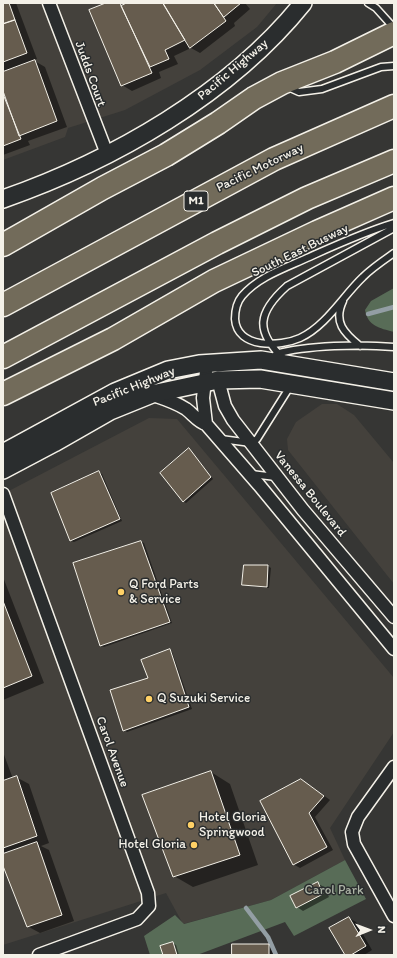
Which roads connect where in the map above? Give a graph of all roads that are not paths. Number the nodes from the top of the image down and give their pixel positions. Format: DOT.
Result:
graph roads {
  1 [pos="49,3"];
  2 [pos="303,3"];
  3 [pos="368,3"];
  4 [pos="394,28"];
  5 [pos="394,33"];
  6 [pos="394,66"];
  7 [pos="282,83"];
  8 [pos="394,106"];
  9 [pos="107,154"];
  10 [pos="394,161"];
  11 [pos="394,198"];
  12 [pos="3,199"];
  13 [pos="394,223"];
  14 [pos="394,228"];
  15 [pos="3,245"];
  16 [pos="394,252"];
  17 [pos="346,294"];
  18 [pos="3,304"];
  19 [pos="270,344"];
  20 [pos="360,346"];
  21 [pos="394,347"];
  22 [pos="3,357"];
  23 [pos="284,359"];
  24 [pos="208,363"];
  25 [pos="211,381"];
  26 [pos="394,382"];
  27 [pos="292,384"];
  28 [pos="3,394"];
  29 [pos="152,394"];
  30 [pos="394,401"];
  31 [pos="206,424"];
  32 [pos="218,439"];
  33 [pos="251,443"];
  34 [pos="3,453"];
  35 [pos="3,470"];
  36 [pos="248,473"];
  37 [pos="278,477"];
  38 [pos="3,494"];
  39 [pos="330,542"];
  40 [pos="315,554"];
  41 [pos="394,618"];
  42 [pos="394,649"];
  43 [pos="394,767"];
  44 [pos="394,916"];
  45 [pos="60,952"];
  46 [pos="38,955"];
  1 -- 9 [label="street, Judds Court"];
  2 -- 9 [label="street, Pacific Highway"];
  3 -- 4 [label="lane"];
  5 -- 7 [label="highway"];
  6 -- 7 [label="lane"];
  7 -- 15 [label="highway"];
  8 -- 18 [label="highway, Pacific Motorway / M1"];
  9 -- 12 [label="street, Pacific Highway"];
  10 -- 22 [label="highway"];
  11 -- 28 [label="highway"];
  13 -- 19 [label="lane, South East Busway"];
  14 -- 19 [label="lane, South East Busway"];
  16 -- 17 [label="lane, South East Busway"];
  17 -- 19 [label="lane, South East Busway"];
  17 -- 20 [label="lane, South East Busway"];
  19 -- 23 [label="lane, South East Busway"];
  20 -- 21 [label="lane"];
  20 -- 23 [label="lane"];
  23 -- 24 [label="street, Pacific Highway"];
  23 -- 26 [label="street, Pacific Highway"];
  24 -- 25 [label="street, Vanessa Boulevard"];
  24 -- 34 [label="street, Pacific Highway"];
  25 -- 27 [label="street, Pacific Highway"];
  25 -- 29 [label="street, Pacific Highway"];
  25 -- 31 [label="street, Vanessa Boulevard"];
  25 -- 33 [label="street, Vanessa Boulevard"];
  27 -- 30 [label="street, Pacific Highway"];
  27 -- 33 [label="lane"];
  29 -- 31 [label="street"];
  29 -- 35 [label="street, Pacific Highway"];
  31 -- 32 [label="street"];
  32 -- 33 [label="lane"];
  32 -- 36 [label="street"];
  33 -- 37 [label="street, Vanessa Boulevard"];
  36 -- 37 [label="lane"];
  36 -- 40 [label="street"];
  37 -- 39 [label="street, Vanessa Boulevard"];
  38 -- 45 [label="street, Carol Avenue"];
  39 -- 40 [label="street"];
  39 -- 41 [label="street, Vanessa Boulevard"];
  40 -- 42 [label="street"];
  43 -- 44 [label="street"];
  45 -- 46 [label="street, Carol Avenue"];
}
